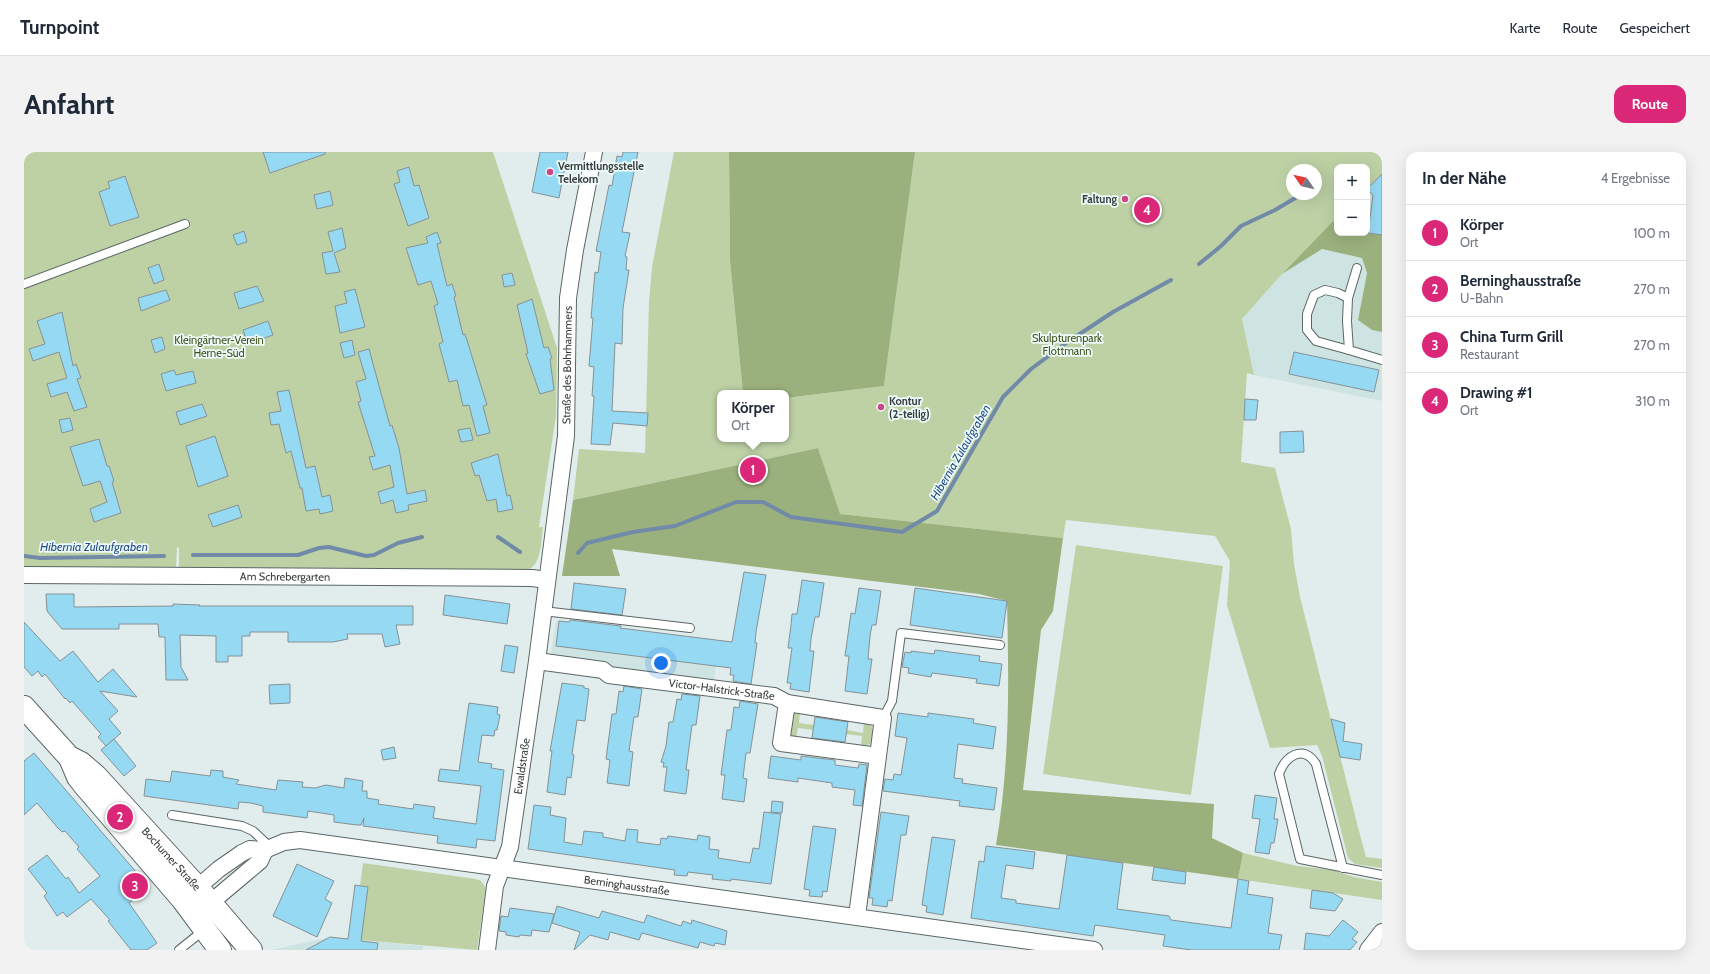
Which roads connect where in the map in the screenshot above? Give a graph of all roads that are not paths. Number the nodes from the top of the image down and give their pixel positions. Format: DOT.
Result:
graph roads {
  1 [pos="594,152"];
  2 [pos="185,224"];
  3 [pos="1357,268"];
  4 [pos="24,284"];
  5 [pos="1348,298"];
  6 [pos="1349,350"];
  7 [pos="1382,360"];
  8 [pos="24,575"];
  9 [pos="547,580"];
  10 [pos="543,611"];
  11 [pos="690,628"];
  12 [pos="1000,645"];
  13 [pos="537,661"];
  14 [pos="787,702"];
  15 [pos="24,707"];
  16 [pos="883,718"];
  17 [pos="878,756"];
  18 [pos="172,816"];
  19 [pos="268,849"];
  20 [pos="504,867"];
  21 [pos="1343,868"];
  22 [pos="1382,876"];
  23 [pos="198,907"];
  24 [pos="857,916"];
  25 [pos="1382,932"];
  26 [pos="179,950"];
  27 [pos="220,950"];
  28 [pos="251,950"];
  29 [pos="487,950"];
  30 [pos="1094,950"];
  31 [pos="1368,950"];
  1 -- 9 [label="street, Straße des Bohrhammers"];
  2 -- 4 [label="lane"];
  3 -- 5 [label="lane"];
  5 -- 6 [label="lane"];
  5 -- 6 [label="lane"];
  6 -- 7 [label="lane"];
  8 -- 9 [label="street, Am Schrebergarten"];
  9 -- 10 [label="street, Ewaldstraße"];
  10 -- 11 [label="lane"];
  10 -- 13 [label="street, Ewaldstraße"];
  12 -- 16 [label="lane"];
  13 -- 14 [label="street, Victor-Halstrick-Straße"];
  13 -- 20 [label="street, Ewaldstraße"];
  14 -- 16 [label="street, Victor-Halstrick-Straße"];
  14 -- 17 [label="street, Victor-Halstrick-Straße"];
  15 -- 23 [label="main road, Bochumer Straße"];
  16 -- 17 [label="street"];
  17 -- 24 [label="street"];
  18 -- 19 [label="lane"];
  19 -- 20 [label="street, Berninghausstraße"];
  19 -- 23 [label="street"];
  20 -- 24 [label="street, Berninghausstraße"];
  20 -- 29 [label="street, Ewaldstraße"];
  21 -- 21 [label="lane"];
  21 -- 22 [label="lane"];
  23 -- 26 [label="lane"];
  23 -- 27 [label="main road, Bochumer Straße"];
  23 -- 28 [label="main road, Bochumer Straße"];
  24 -- 30 [label="street, Berninghausstraße"];
  25 -- 31 [label="street"];
}
